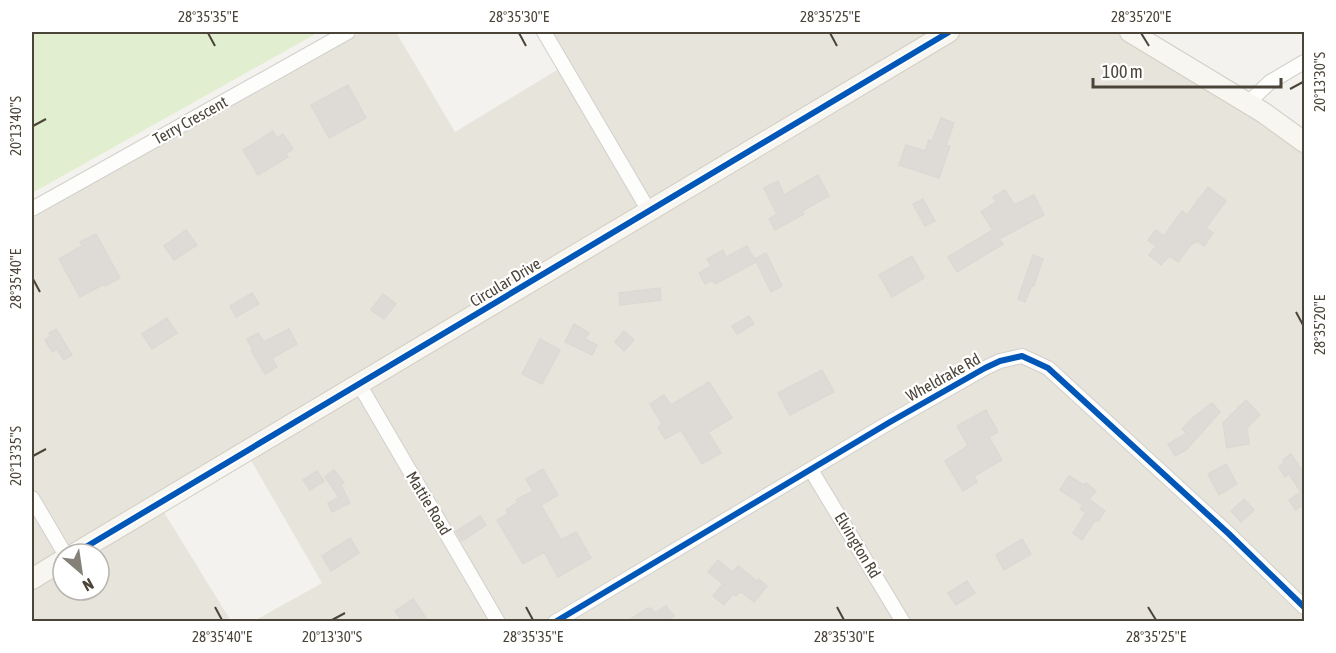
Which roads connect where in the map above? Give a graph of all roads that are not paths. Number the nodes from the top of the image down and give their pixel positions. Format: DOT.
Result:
graph roads {
  1 [pos="348,32"];
  2 [pos="544,32"];
  3 [pos="949,32"];
  4 [pos="1130,32"];
  5 [pos="1305,62"];
  6 [pos="1248,103"];
  7 [pos="1305,142"];
  8 [pos="32,209"];
  9 [pos="649,211"];
  10 [pos="359,384"];
  11 [pos="811,470"];
  12 [pos="32,498"];
  13 [pos="58,542"];
  14 [pos="94,542"];
  15 [pos="51,567"];
  16 [pos="32,579"];
  17 [pos="1305,607"];
  18 [pos="498,621"];
  19 [pos="555,621"];
  20 [pos="903,621"];
  1 -- 8 [label="street, Terry Crescent"];
  2 -- 9 [label="street"];
  3 -- 9 [label="street, Circular Drive"];
  4 -- 6 [label="street"];
  5 -- 6 [label="street"];
  6 -- 7 [label="street"];
  9 -- 10 [label="street, Circular Drive"];
  10 -- 14 [label="street, Circular Drive"];
  10 -- 18 [label="street, Mattie Road"];
  11 -- 17 [label="street, Wheldrake Rd"];
  11 -- 19 [label="street, Wheldrake Rd"];
  11 -- 20 [label="street, Elvington Rd"];
  12 -- 13 [label="street"];
  15 -- 16 [label="street"];
}
